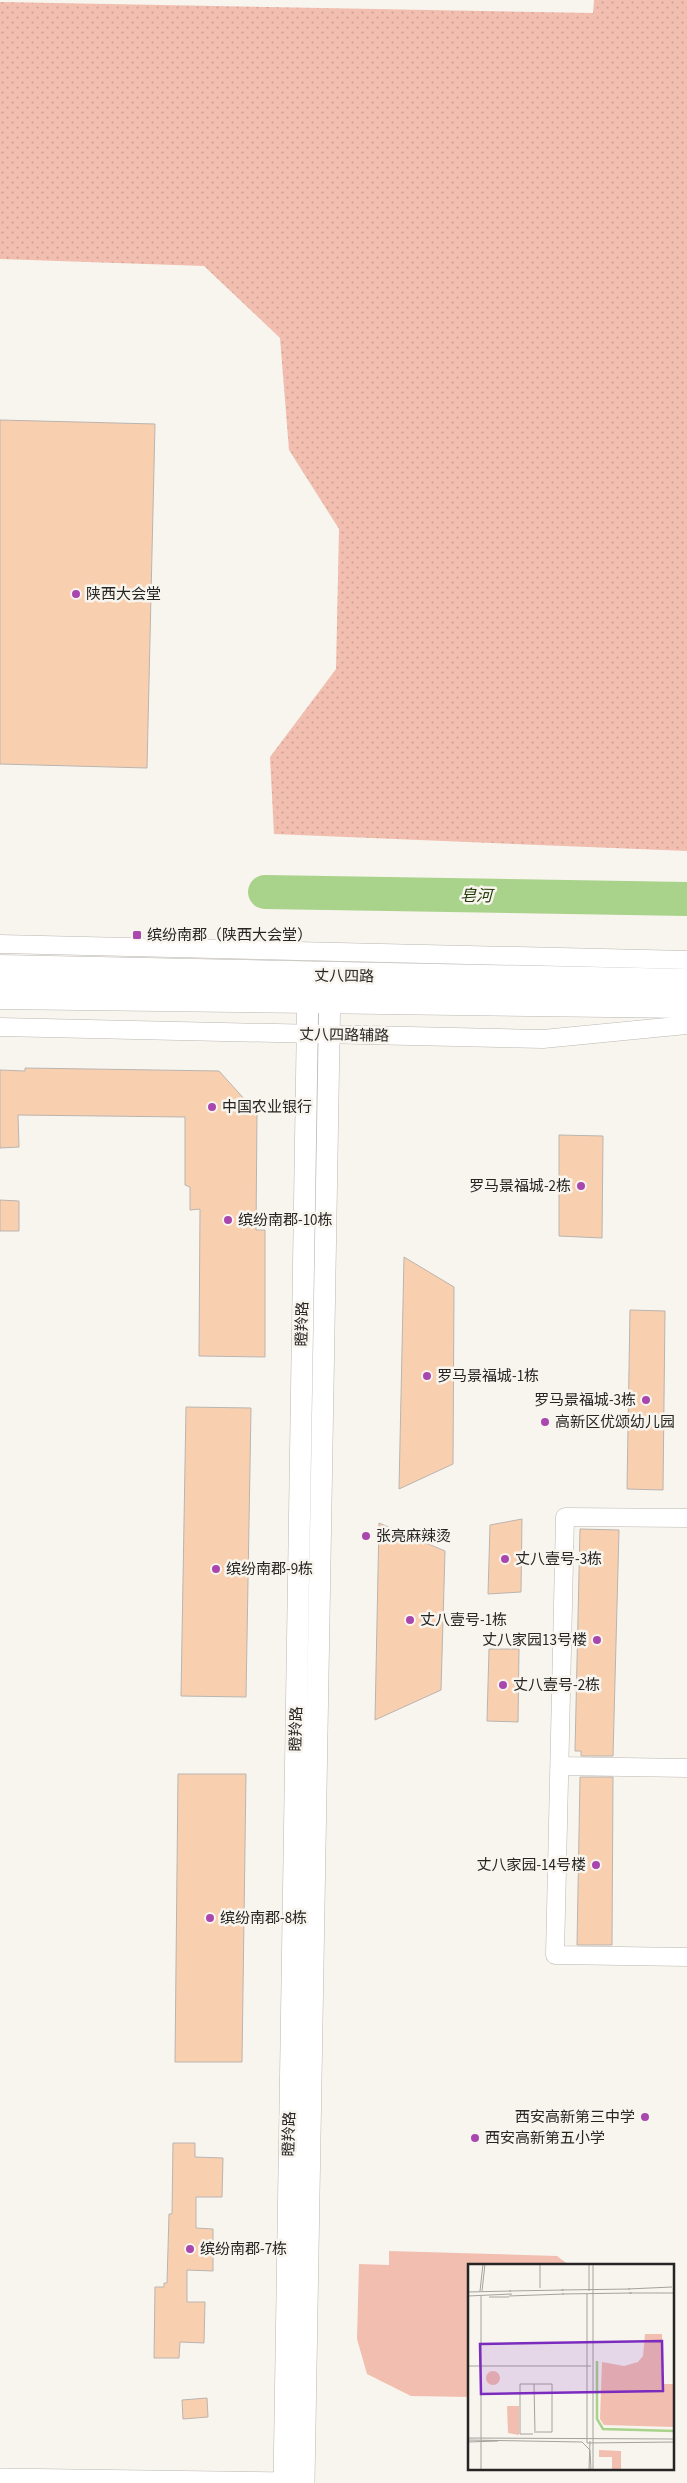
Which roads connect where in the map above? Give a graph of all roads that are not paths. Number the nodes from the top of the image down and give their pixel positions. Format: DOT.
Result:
graph roads {
  1 [pos="0,944"];
  2 [pos="687,960"];
  3 [pos="0,969"];
  4 [pos="687,983"];
  5 [pos="319,987"];
  6 [pos="0,995"];
  7 [pos="687,1004"];
  8 [pos="687,1025"];
  9 [pos="0,1027"];
  10 [pos="307,1034"];
  11 [pos="329,1034"];
  12 [pos="687,1518"];
  13 [pos="560,1766"];
  14 [pos="687,1768"];
  15 [pos="687,1958"];
  16 [pos="0,2478"];
  17 [pos="284,2483"];
  18 [pos="288,2483"];
  19 [pos="304,2483"];
  1 -- 2 [label="street"];
  3 -- 5 [label="main road, 丈八四路"];
  4 -- 5 [label="main road, 丈八四路"];
  5 -- 6 [label="main road, 丈八四路"];
  5 -- 7 [label="main road, 丈八四路"];
  5 -- 10 [label="street, 瞪羚路"];
  5 -- 11 [label="street, 瞪羚路"];
  8 -- 11 [label="street, 丈八四路辅路"];
  9 -- 10 [label="street, 丈八四路辅路"];
  10 -- 11 [label="street, 丈八四路辅路"];
  10 -- 17 [label="street, 瞪羚路"];
  11 -- 19 [label="street, 瞪羚路"];
  12 -- 13 [label="street"];
  13 -- 14 [label="street"];
  13 -- 15 [label="street"];
  16 -- 17 [label="street"];
  17 -- 18 [label="street"];
}
